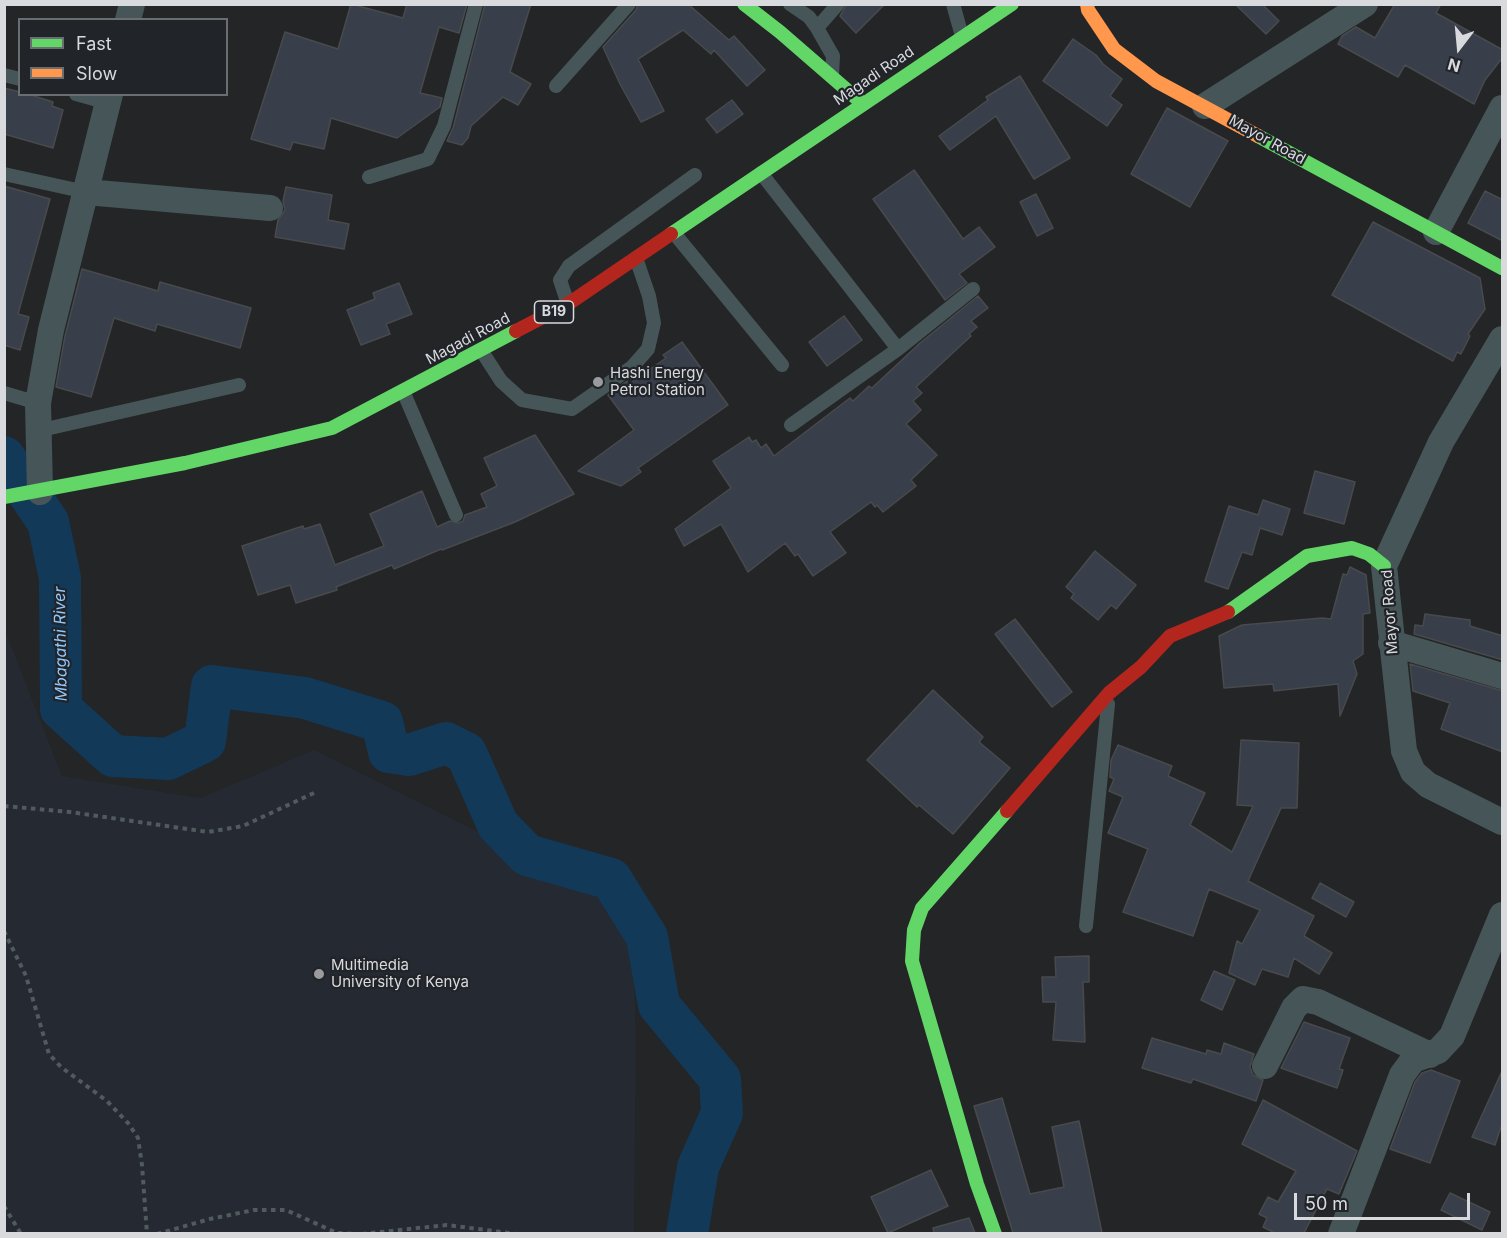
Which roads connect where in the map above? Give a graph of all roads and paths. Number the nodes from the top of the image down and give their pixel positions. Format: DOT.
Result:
graph roads {
  1 [pos="476,4"];
  2 [pos="629,4"];
  3 [pos="744,4"];
  4 [pos="790,4"];
  5 [pos="838,4"];
  6 [pos="953,4"];
  7 [pos="1011,4"];
  8 [pos="1087,4"];
  9 [pos="1365,4"];
  10 [pos="817,28"];
  11 [pos="962,36"];
  12 [pos="832,77"];
  13 [pos="556,86"];
  14 [pos="89,96"];
  15 [pos="109,99"];
  16 [pos="862,104"];
  17 [pos="1205,106"];
  18 [pos="1503,108"];
  19 [pos="761,173"];
  20 [pos="4,174"];
  21 [pos="695,175"];
  22 [pos="369,177"];
  23 [pos="86,192"];
  24 [pos="270,208"];
  25 [pos="1436,232"];
  26 [pos="674,233"];
  27 [pos="636,258"];
  28 [pos="1503,268"];
  29 [pos="973,289"];
  30 [pos="568,304"];
  31 [pos="1503,339"];
  32 [pos="898,349"];
  33 [pos="481,350"];
  34 [pos="782,364"];
  35 [pos="238,385"];
  36 [pos="404,392"];
  37 [pos="4,393"];
  38 [pos="38,403"];
  39 [pos="791,425"];
  40 [pos="38,431"];
  41 [pos="39,492"];
  42 [pos="4,497"];
  43 [pos="456,515"];
  44 [pos="1384,566"];
  45 [pos="1391,643"];
  46 [pos="1503,676"];
  47 [pos="1109,693"];
  48 [pos="316,792"];
  49 [pos="4,806"];
  50 [pos="1503,822"];
  51 [pos="1503,915"];
  52 [pos="1086,926"];
  53 [pos="4,931"];
  54 [pos="1430,1055"];
  55 [pos="1265,1066"];
  56 [pos="4,1206"];
  57 [pos="21,1233"];
  58 [pos="147,1233"];
  59 [pos="157,1233"];
  60 [pos="360,1233"];
  61 [pos="518,1233"];
  62 [pos="995,1233"];
  63 [pos="1341,1233"];
  1 -- 22 [label="lane"];
  2 -- 13 [label="lane"];
  3 -- 12 [label="main road"];
  4 -- 10 [label="lane"];
  5 -- 10 [label="lane"];
  6 -- 11 [label="lane"];
  7 -- 11 [label="main road, Magadi Road / B19"];
  8 -- 17 [label="main road, Mayor Road"];
  9 -- 17 [label="street"];
  10 -- 12 [label="lane"];
  11 -- 16 [label="main road, Magadi Road / B19"];
  12 -- 16 [label="main road"];
  14 -- 15 [label="lane"];
  15 -- 23 [label="street"];
  16 -- 19 [label="main road, Magadi Road / B19"];
  17 -- 25 [label="main road, Mayor Road"];
  18 -- 25 [label="street"];
  19 -- 26 [label="main road, Magadi Road / B19"];
  19 -- 32 [label="lane"];
  20 -- 23 [label="lane"];
  21 -- 30 [label="lane"];
  23 -- 24 [label="street"];
  23 -- 38 [label="street"];
  25 -- 28 [label="main road, Mayor Road"];
  26 -- 27 [label="main road, Magadi Road / B19"];
  26 -- 34 [label="lane"];
  27 -- 30 [label="main road, Magadi Road / B19"];
  27 -- 33 [label="lane"];
  29 -- 32 [label="lane"];
  30 -- 33 [label="main road, Magadi Road / B19"];
  31 -- 44 [label="street, Mayor Road"];
  32 -- 39 [label="lane"];
  33 -- 36 [label="main road, Magadi Road / B19"];
  35 -- 40 [label="lane"];
  36 -- 41 [label="main road, Magadi Road / B19"];
  36 -- 43 [label="lane"];
  37 -- 38 [label="lane"];
  38 -- 40 [label="street"];
  40 -- 41 [label="street"];
  41 -- 42 [label="main road, Magadi Road / B19"];
  44 -- 45 [label="street, Mayor Road"];
  44 -- 47 [label="main road"];
  45 -- 46 [label="street"];
  45 -- 50 [label="street, Mayor Road"];
  47 -- 52 [label="lane"];
  47 -- 62 [label="main road"];
  48 -- 49 [label="path"];
  51 -- 54 [label="street"];
  53 -- 58 [label="path"];
  54 -- 55 [label="street"];
  54 -- 63 [label="street"];
  56 -- 57 [label="path"];
  59 -- 60 [label="path"];
  60 -- 61 [label="path"];
}
